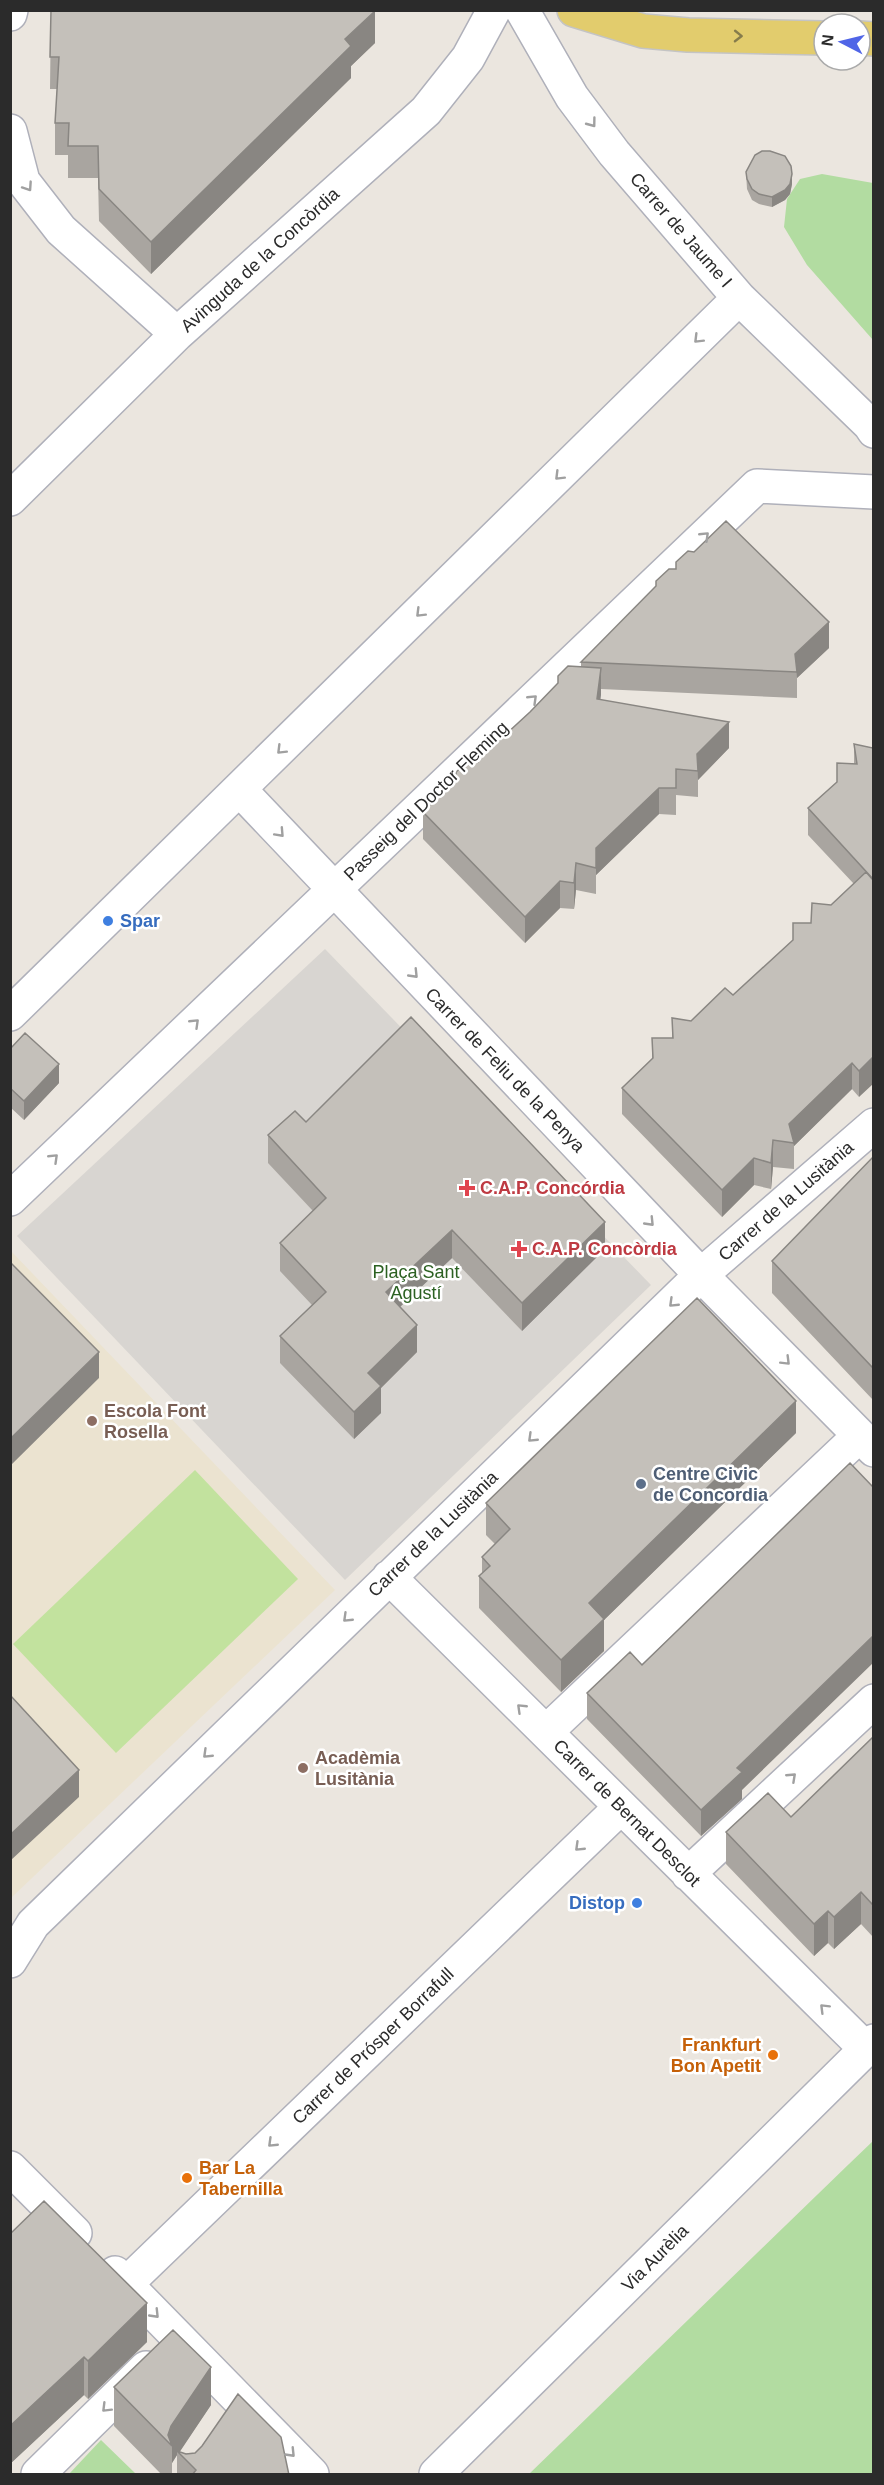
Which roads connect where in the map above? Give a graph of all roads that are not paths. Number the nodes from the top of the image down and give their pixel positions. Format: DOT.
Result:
graph roads {
  1 [pos="494,10"];
  2 [pos="522,10"];
  3 [pos="574,10"];
  4 [pos="812,38"];
  5 [pos="10,131"];
  6 [pos="739,298"];
  7 [pos="177,334"];
  8 [pos="872,427"];
  9 [pos="873,492"];
  10 [pos="10,499"];
  11 [pos="240,790"];
  12 [pos="333,890"];
  13 [pos="10,1014"];
  14 [pos="873,1125"];
  15 [pos="11,1198"];
  16 [pos="701,1275"];
  17 [pos="866,1443"];
  18 [pos="389,1577"];
  19 [pos="873,1701"];
  20 [pos="546,1732"];
  21 [pos="621,1807"];
  22 [pos="688,1874"];
  23 [pos="10,1961"];
  24 [pos="870,2045"];
  25 [pos="10,2168"];
  26 [pos="126,2284"];
  27 [pos="177,2338"];
  28 [pos="238,2399"];
  29 [pos="219,2428"];
  30 [pos="38,2475"];
  31 [pos="312,2475"];
  32 [pos="436,2475"];
  1 -- 7 [label="street, Avinguda de la Concòrdia"];
  2 -- 6 [label="street, Carrer de Jaume I, one-way"];
  3 -- 4 [label="main road, one-way"];
  5 -- 7 [label="street, one-way"];
  6 -- 8 [label="street, Carrer de Jaume I"];
  6 -- 11 [label="street, one-way"];
  7 -- 10 [label="street, Avinguda de la Concòrdia"];
  12 -- 9 [label="street, Passeig del Doctor Fleming, one-way"];
  11 -- 12 [label="street, Carrer de Feliu de la Penya, one-way"];
  11 -- 13 [label="street"];
  15 -- 12 [label="street, Passeig del Doctor Fleming, one-way"];
  12 -- 16 [label="street, Carrer de Feliu de la Penya, one-way"];
  14 -- 16 [label="street, Carrer de la Lusitània"];
  16 -- 17 [label="street, Carrer de Feliu de la Penya, one-way"];
  16 -- 18 [label="street, Carrer de la Lusitània, one-way"];
  17 -- 20 [label="street"];
  20 -- 18 [label="street, Carrer de Bernat Desclot, one-way"];
  18 -- 23 [label="street, Carrer de la Lusitània, one-way"];
  22 -- 19 [label="street, one-way"];
  20 -- 21 [label="street, Carrer de Bernat Desclot"];
  21 -- 22 [label="street, Carrer de Bernat Desclot"];
  21 -- 26 [label="street, Carrer de Prósper Borrafull, one-way"];
  24 -- 22 [label="street, Carrer de Bernat Desclot, one-way"];
  24 -- 32 [label="street, Via Aurèlia"];
  25 -- 26 [label="street"];
  26 -- 27 [label="street, one-way"];
  27 -- 28 [label="street"];
  27 -- 30 [label="street, one-way"];
  28 -- 29 [label="street"];
  28 -- 31 [label="street, one-way"];
}
